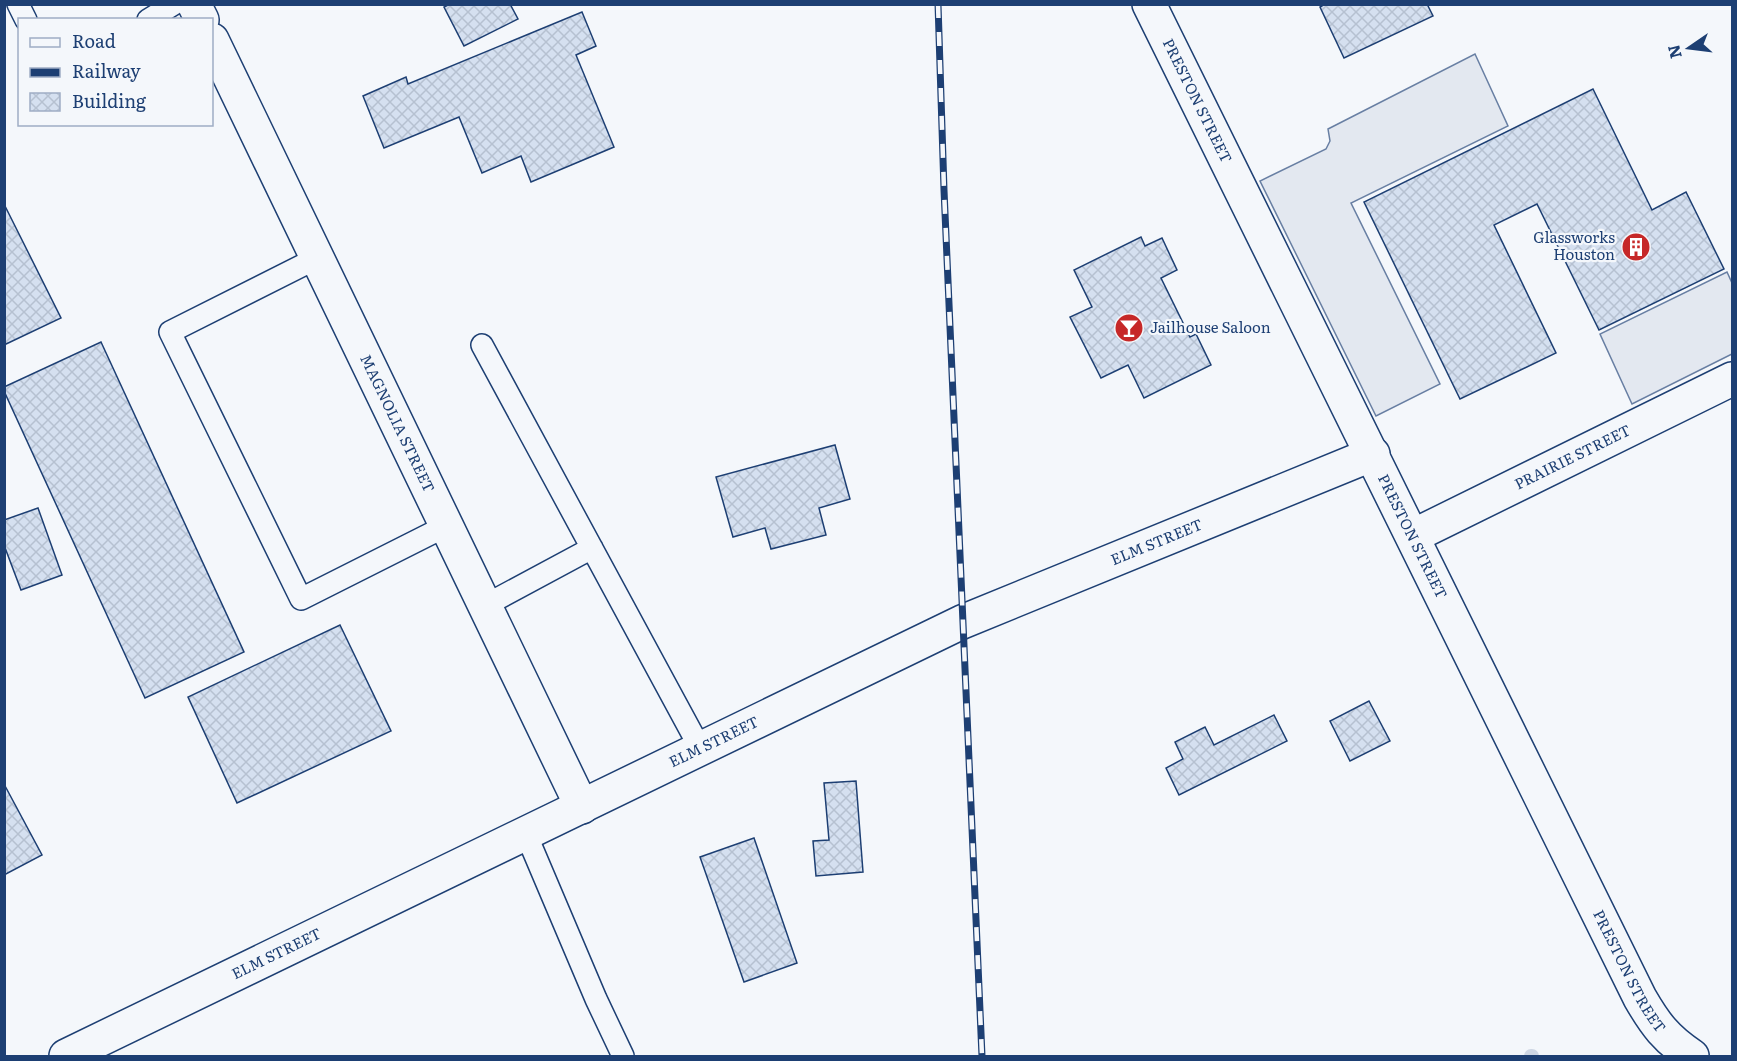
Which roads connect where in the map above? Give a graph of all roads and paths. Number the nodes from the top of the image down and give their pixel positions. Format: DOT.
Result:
graph roads {
  1 [pos="18,4"];
  2 [pos="174,4"];
  3 [pos="194,4"];
  4 [pos="1149,4"];
  5 [pos="25,18"];
  6 [pos="151,18"];
  7 [pos="201,18"];
  8 [pos="213,42"];
  9 [pos="317,258"];
  10 [pos="482,345"];
  11 [pos="1732,379"];
  12 [pos="1373,454"];
  13 [pos="446,526"];
  14 [pos="1413,536"];
  15 [pos="592,548"];
  16 [pos="484,606"];
  17 [pos="700,748"];
  18 [pos="582,807"];
  19 [pos="526,834"];
  20 [pos="66,1056"];
  21 [pos="623,1056"];
  22 [pos="1692,1056"];
  1 -- 5 [label="lane"];
  2 -- 6 [label="lane"];
  3 -- 7 [label="street"];
  4 -- 12 [label="street, PRESTON STREET"];
  8 -- 9 [label="street, MAGNOLIA STREET"];
  9 -- 13 [label="street, MAGNOLIA STREET"];
  9 -- 13 [label="lane"];
  10 -- 15 [label="lane"];
  11 -- 14 [label="street, PRAIRIE STREET"];
  12 -- 14 [label="street, PRESTON STREET"];
  12 -- 17 [label="street, ELM STREET"];
  13 -- 16 [label="street, MAGNOLIA STREET"];
  14 -- 22 [label="street, PRESTON STREET"];
  15 -- 16 [label="lane"];
  15 -- 17 [label="lane"];
  16 -- 18 [label="street, MAGNOLIA STREET"];
  17 -- 18 [label="street, ELM STREET"];
  18 -- 19 [label="street, ELM STREET"];
  19 -- 20 [label="street, ELM STREET"];
  19 -- 21 [label="lane"];
}
